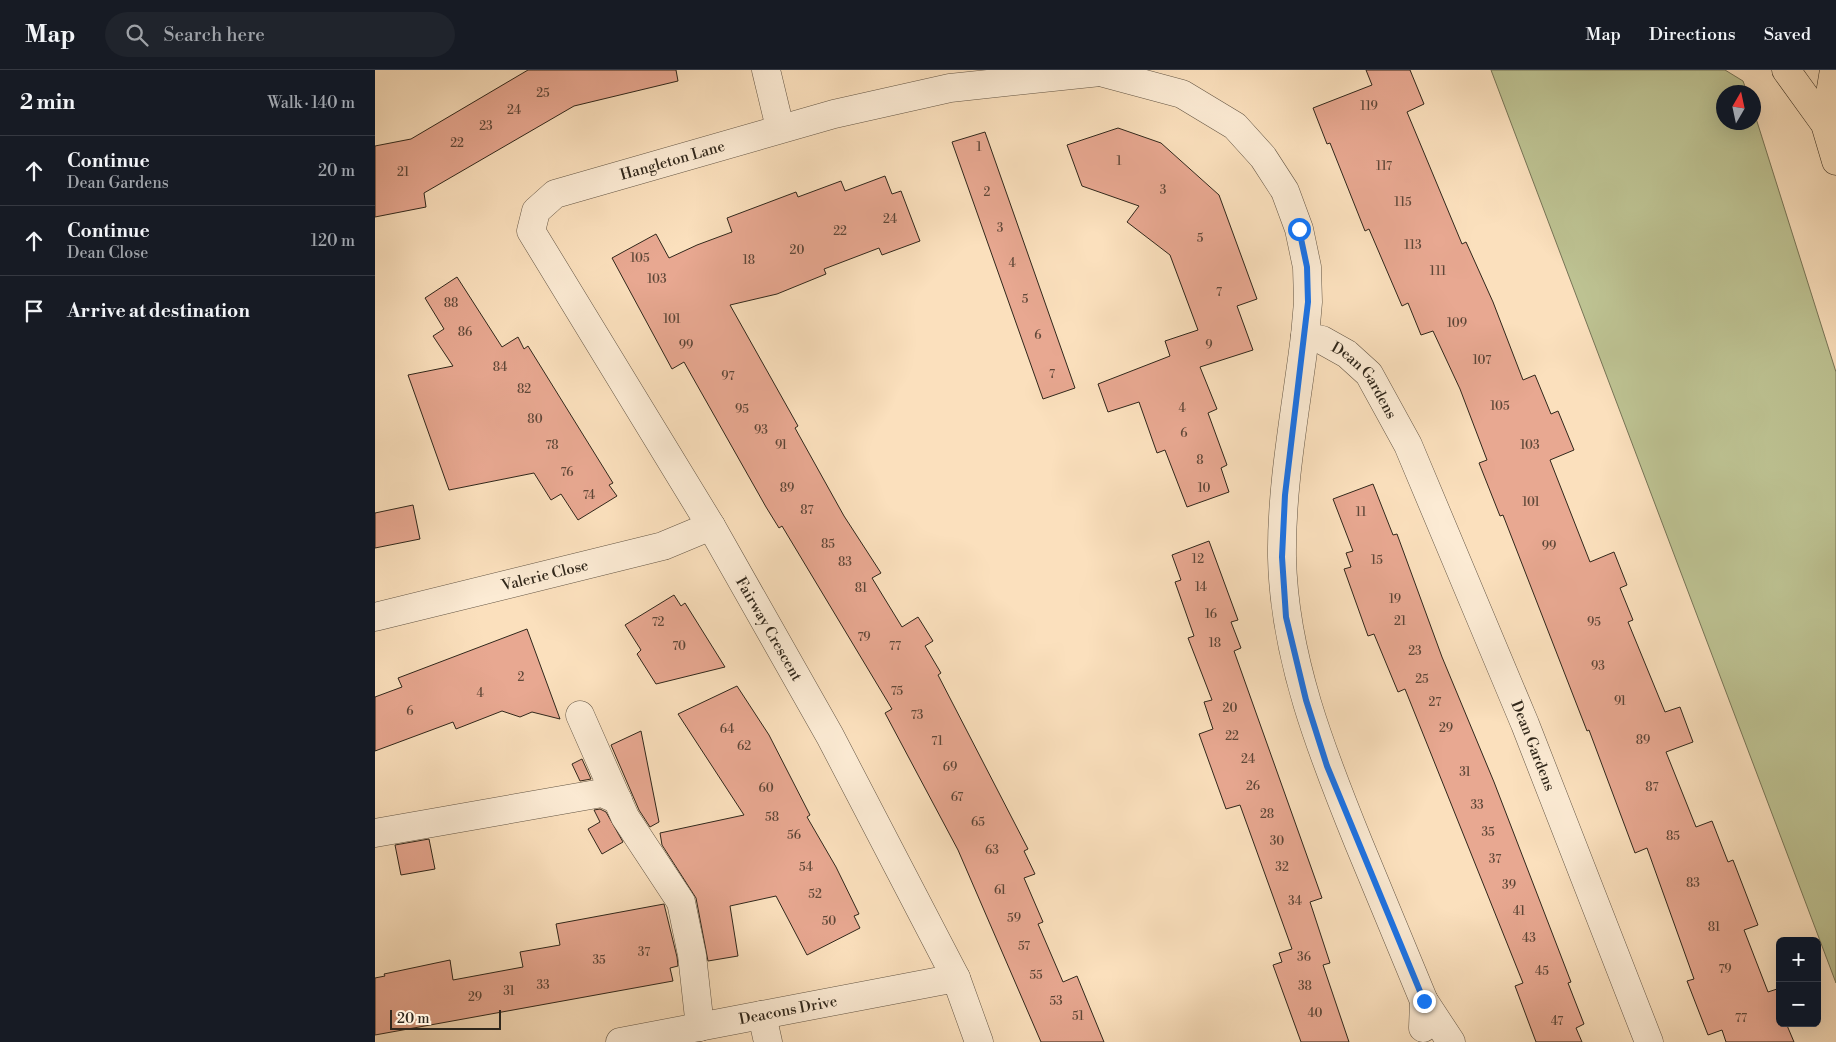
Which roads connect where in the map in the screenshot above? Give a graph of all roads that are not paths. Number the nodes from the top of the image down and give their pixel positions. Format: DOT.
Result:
graph roads {
  1 [pos="766,70"];
  2 [pos="1785,70"];
  3 [pos="1834,70"];
  4 [pos="949,79"];
  5 [pos="1184,82"];
  6 [pos="1825,124"];
  7 [pos="780,128"];
  8 [pos="1836,162"];
  9 [pos="531,231"];
  10 [pos="1305,336"];
  11 [pos="711,526"];
  12 [pos="375,618"];
  13 [pos="580,715"];
  14 [pos="618,800"];
  15 [pos="375,833"];
  16 [pos="957,978"];
  17 [pos="1424,1001"];
  18 [pos="763,1015"];
  19 [pos="700,1027"];
  20 [pos="1423,1028"];
  21 [pos="620,1042"];
  22 [pos="768,1042"];
  23 [pos="979,1042"];
  24 [pos="1451,1042"];
  25 [pos="1649,1042"];
  1 -- 7 [label="street"];
  2 -- 6 [label="highway"];
  3 -- 6 [label="highway"];
  4 -- 5 [label="street"];
  4 -- 7 [label="street, Hangleton Lane"];
  5 -- 10 [label="street"];
  6 -- 8 [label="highway"];
  7 -- 9 [label="street, Hangleton Lane"];
  9 -- 11 [label="street, Fairway Crescent"];
  10 -- 17 [label="street"];
  10 -- 25 [label="street, Dean Gardens"];
  11 -- 12 [label="street, Valerie Close"];
  11 -- 16 [label="street, Fairway Crescent"];
  13 -- 14 [label="street"];
  14 -- 15 [label="street"];
  14 -- 19 [label="street"];
  16 -- 18 [label="street, Deacons Drive"];
  16 -- 23 [label="street, Fairway Crescent"];
  17 -- 20 [label="street"];
  17 -- 24 [label="street"];
  18 -- 19 [label="street, Deacons Drive"];
  18 -- 22 [label="street"];
  19 -- 21 [label="street, Deacons Drive"];
}
